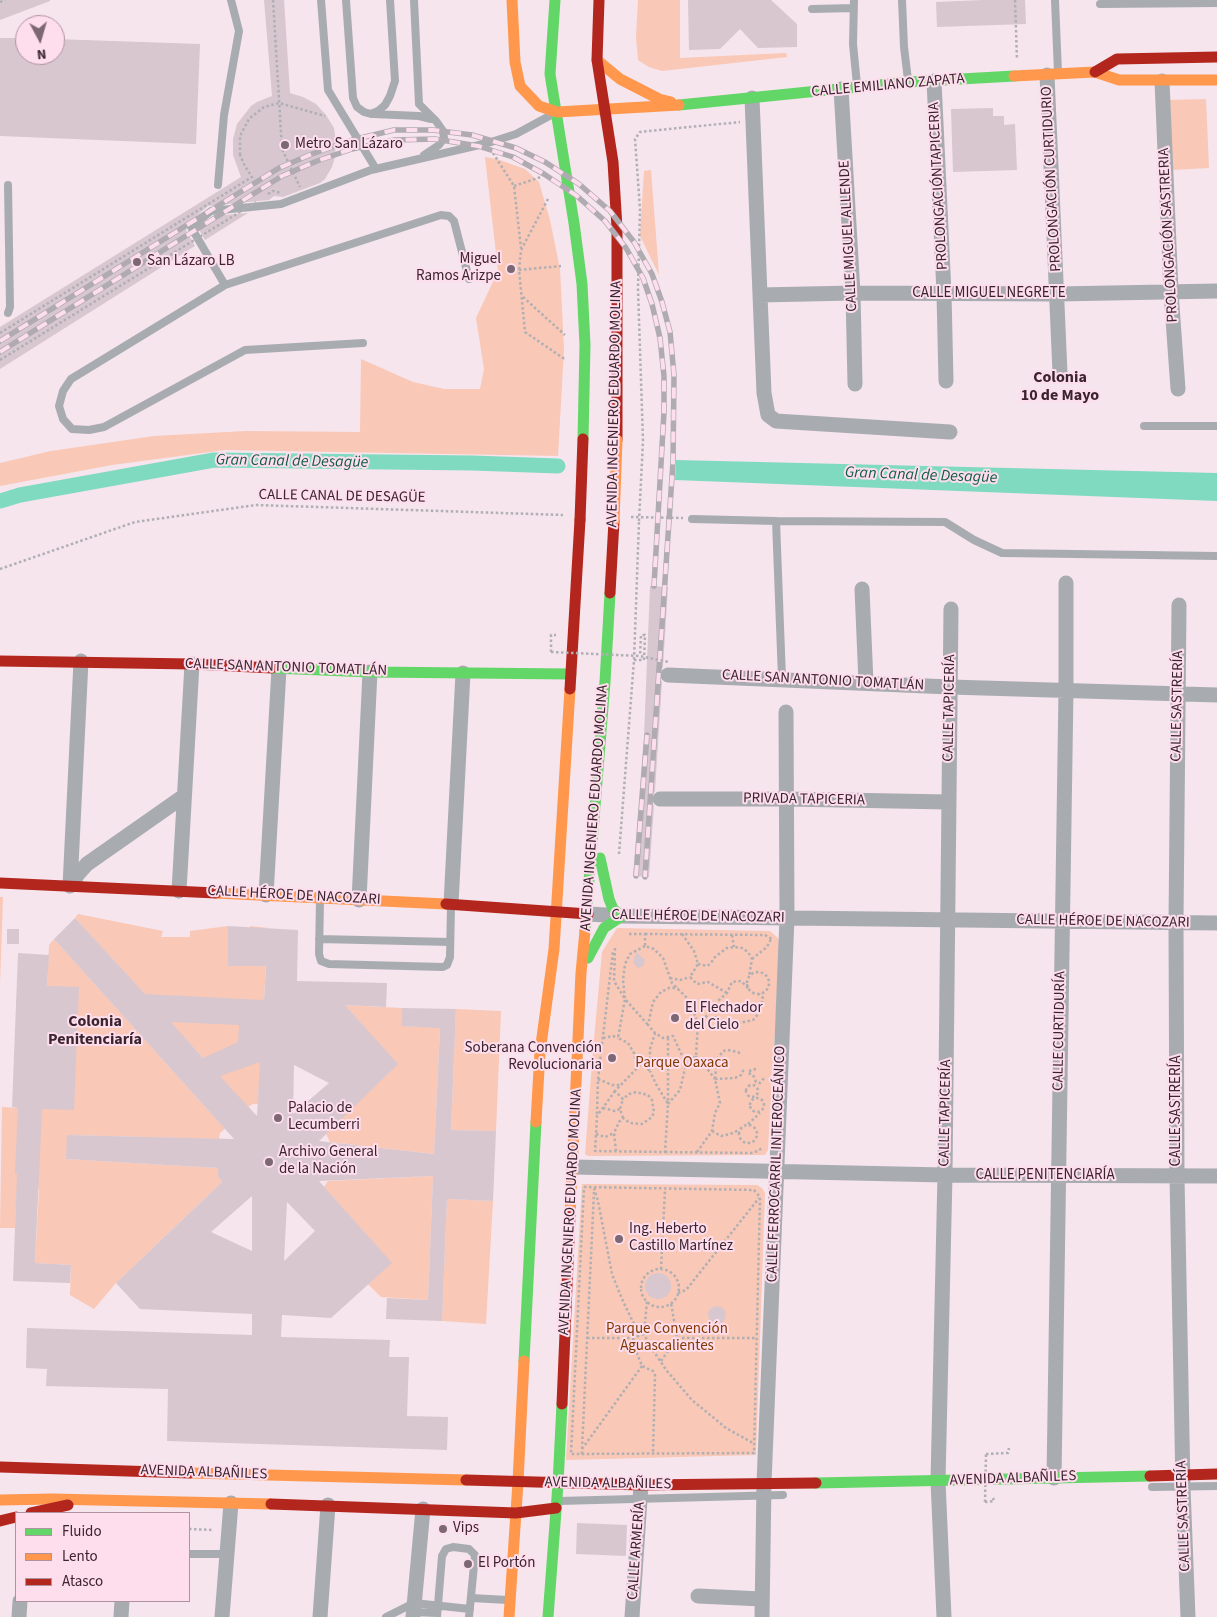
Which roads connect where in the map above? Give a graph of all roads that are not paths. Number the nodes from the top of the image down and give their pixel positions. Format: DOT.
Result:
graph roads {
  1 [pos="231,0"];
  2 [pos="321,0"];
  3 [pos="346,0"];
  4 [pos="390,0"];
  5 [pos="414,0"];
  6 [pos="512,0"];
  7 [pos="555,0"];
  8 [pos="599,0"];
  9 [pos="902,0"];
  10 [pos="1055,0"];
  11 [pos="1217,2"];
  12 [pos="854,4"];
  13 [pos="1100,4"];
  14 [pos="812,9"];
  15 [pos="542,26"];
  16 [pos="1217,57"];
  17 [pos="596,60"];
  18 [pos="1095,72"];
  19 [pos="550,74"];
  20 [pos="1052,75"];
  21 [pos="1217,80"];
  22 [pos="934,81"];
  23 [pos="1162,81"];
  24 [pos="908,82"];
  25 [pos="857,87"];
  26 [pos="841,89"];
  27 [pos="752,98"];
  28 [pos="681,105"];
  29 [pos="606,110"];
  30 [pos="557,112"];
  31 [pos="371,114"];
  32 [pos="436,120"];
  33 [pos="406,162"];
  34 [pos="376,169"];
  35 [pos="8,185"];
  36 [pos="218,185"];
  37 [pos="469,279"];
  38 [pos="225,285"];
  39 [pos="1217,291"];
  40 [pos="1171,292"];
  41 [pos="853,293"];
  42 [pos="944,293"];
  43 [pos="1057,294"];
  44 [pos="760,296"];
  45 [pos="8,313"];
  46 [pos="363,343"];
  47 [pos="1060,373"];
  48 [pos="946,382"];
  49 [pos="855,384"];
  50 [pos="1178,390"];
  51 [pos="1144,426"];
  52 [pos="1217,426"];
  53 [pos="950,432"];
  54 [pos="692,519"];
  55 [pos="776,521"];
  56 [pos="1217,556"];
  57 [pos="1066,583"];
  58 [pos="862,589"];
  59 [pos="1179,605"];
  60 [pos="951,609"];
  61 [pos="0,661"];
  62 [pos="81,661"];
  63 [pos="192,664"];
  64 [pos="668,668"];
  65 [pos="279,669"];
  66 [pos="370,672"];
  67 [pos="463,674"];
  68 [pos="571,674"];
  69 [pos="782,678"];
  70 [pos="866,682"];
  71 [pos="950,687"];
  72 [pos="1066,690"];
  73 [pos="1178,694"];
  74 [pos="1217,695"];
  75 [pos="786,712"];
  76 [pos="184,796"];
  77 [pos="660,799"];
  78 [pos="787,799"];
  79 [pos="948,802"];
  80 [pos="594,833"];
  81 [pos="0,883"];
  82 [pos="70,886"];
  83 [pos="179,891"];
  84 [pos="266,895"];
  85 [pos="320,898"];
  86 [pos="359,900"];
  87 [pos="451,904"];
  88 [pos="557,912"];
  89 [pos="588,914"];
  90 [pos="622,916"];
  91 [pos="787,918"];
  92 [pos="948,920"];
  93 [pos="1061,922"];
  94 [pos="1176,923"];
  95 [pos="1217,923"];
  96 [pos="319,939"];
  97 [pos="450,942"];
  98 [pos="581,973"];
  99 [pos="573,1167"];
  100 [pos="776,1172"];
  101 [pos="945,1175"];
  102 [pos="1058,1176"];
  103 [pos="1177,1176"];
  104 [pos="1217,1176"];
  105 [pos="0,1467"];
  106 [pos="1217,1474"];
  107 [pos="1054,1478"];
  108 [pos="1183,1481"];
  109 [pos="518,1482"];
  110 [pos="558,1484"];
  111 [pos="1217,1486"];
  112 [pos="939,1488"];
  113 [pos="1144,1488"];
  114 [pos="764,1489"];
  115 [pos="641,1492"];
  116 [pos="793,1495"];
  117 [pos="0,1500"];
  118 [pos="93,1500"];
  119 [pos="230,1503"];
  120 [pos="554,1503"];
  121 [pos="328,1505"];
  122 [pos="423,1509"];
  123 [pos="36,1512"];
  124 [pos="516,1513"];
  125 [pos="15,1517"];
  126 [pos="0,1521"];
  127 [pos="190,1554"];
  128 [pos="226,1554"];
  129 [pos="698,1596"];
  130 [pos="471,1598"];
  131 [pos="762,1599"];
  132 [pos="510,1600"];
  133 [pos="20,1602"];
  134 [pos="122,1602"];
  135 [pos="414,1610"];
  136 [pos="438,1612"];
  137 [pos="469,1613"];
  138 [pos="19,1617"];
  139 [pos="121,1617"];
  140 [pos="222,1617"];
  141 [pos="320,1617"];
  142 [pos="386,1617"];
  143 [pos="509,1617"];
  144 [pos="548,1617"];
  145 [pos="632,1617"];
  146 [pos="762,1617"];
  147 [pos="944,1617"];
  148 [pos="1188,1617"];
  1 -- 36 [label="lane"];
  2 -- 34 [label="lane"];
  3 -- 31 [label="lane"];
  4 -- 31 [label="lane"];
  5 -- 32 [label="lane"];
  6 -- 30 [label="main road"];
  7 -- 19 [label="main road, AVENIDA INGENIERO EDUARDO MOLINA"];
  8 -- 17 [label="main road, AVENIDA INGENIERO EDUARDO MOLINA"];
  9 -- 24 [label="lane"];
  10 -- 20 [label="lane"];
  11 -- 13 [label="lane"];
  12 -- 14 [label="lane"];
  12 -- 25 [label="lane"];
  15 -- 19 [label="main road"];
  16 -- 18 [label="main road, CALLE EMILIANO ZAPATA"];
  17 -- 28 [label="main road, CALLE EMILIANO ZAPATA"];
  17 -- 29 [label="main road, AVENIDA INGENIERO EDUARDO MOLINA"];
  18 -- 20 [label="main road, CALLE EMILIANO ZAPATA"];
  18 -- 23 [label="main road, CALLE EMILIANO ZAPATA"];
  19 -- 30 [label="main road, AVENIDA INGENIERO EDUARDO MOLINA"];
  20 -- 22 [label="main road, CALLE EMILIANO ZAPATA"];
  20 -- 43 [label="street, PROLONGACIÓN CURTIDURIO"];
  21 -- 23 [label="main road, CALLE EMILIANO ZAPATA"];
  22 -- 24 [label="main road, CALLE EMILIANO ZAPATA"];
  22 -- 42 [label="street, PROLONGACIÓNTAPICERIA"];
  23 -- 40 [label="street, PROLONGACIÓN SASTRERIA"];
  24 -- 25 [label="main road, CALLE EMILIANO ZAPATA"];
  25 -- 26 [label="main road, CALLE EMILIANO ZAPATA"];
  26 -- 27 [label="main road, CALLE EMILIANO ZAPATA"];
  26 -- 41 [label="street, CALLE MIGUEL ALLENDE"];
  27 -- 28 [label="main road, CALLE EMILIANO ZAPATA"];
  27 -- 44 [label="street"];
  28 -- 29 [label="main road, CALLE EMILIANO ZAPATA"];
  29 -- 30 [label="main road, CALLE EMILIANO ZAPATA"];
  29 -- 80 [label="main road, AVENIDA INGENIERO EDUARDO MOLINA, bridge"];
  30 -- 33 [label="lane"];
  30 -- 68 [label="main road, AVENIDA INGENIERO EDUARDO MOLINA, bridge"];
  31 -- 32 [label="lane"];
  32 -- 33 [label="lane"];
  33 -- 34 [label="lane"];
  34 -- 38 [label="lane"];
  35 -- 45 [label="lane"];
  37 -- 38 [label="lane"];
  38 -- 46 [label="lane"];
  39 -- 40 [label="street, CALLE MIGUEL NEGRETE"];
  40 -- 43 [label="street, CALLE MIGUEL NEGRETE"];
  40 -- 50 [label="street, PROLONGACIÓN SASTRERIA"];
  41 -- 42 [label="street, CALLE MIGUEL NEGRETE"];
  41 -- 44 [label="street, CALLE MIGUEL NEGRETE"];
  41 -- 49 [label="street, CALLE MIGUEL ALLENDE"];
  42 -- 43 [label="street, CALLE MIGUEL NEGRETE"];
  42 -- 48 [label="street, PROLONGACIÓNTAPICERIA"];
  43 -- 47 [label="street, PROLONGACIÓN CURTIDURIO"];
  44 -- 53 [label="street"];
  51 -- 52 [label="lane"];
  54 -- 55 [label="lane"];
  55 -- 56 [label="lane"];
  55 -- 69 [label="lane"];
  57 -- 72 [label="street, CALLE CURTIDURÍA"];
  58 -- 70 [label="street"];
  59 -- 73 [label="street, CALLE SASTRERÍA"];
  60 -- 71 [label="street, CALLE TAPICERÍA"];
  61 -- 62 [label="main road, CALLE SAN ANTONIO TOMATLÁN"];
  62 -- 63 [label="main road, CALLE SAN ANTONIO TOMATLÁN"];
  62 -- 82 [label="street"];
  63 -- 65 [label="main road, CALLE SAN ANTONIO TOMATLÁN"];
  63 -- 76 [label="street"];
  64 -- 69 [label="street, CALLE SAN ANTONIO TOMATLÁN"];
  65 -- 66 [label="main road, CALLE SAN ANTONIO TOMATLÁN"];
  65 -- 84 [label="street"];
  66 -- 67 [label="main road, CALLE SAN ANTONIO TOMATLÁN"];
  66 -- 86 [label="street"];
  67 -- 68 [label="main road, CALLE SAN ANTONIO TOMATLÁN"];
  67 -- 87 [label="street"];
  68 -- 88 [label="main road, AVENIDA INGENIERO EDUARDO MOLINA"];
  69 -- 70 [label="street, CALLE SAN ANTONIO TOMATLÁN"];
  70 -- 71 [label="street, CALLE SAN ANTONIO TOMATLÁN"];
  71 -- 72 [label="street, CALLE SAN ANTONIO TOMATLÁN"];
  71 -- 79 [label="street, CALLE TAPICERÍA"];
  72 -- 73 [label="street, CALLE SAN ANTONIO TOMATLÁN"];
  72 -- 93 [label="street, CALLE CURTIDURÍA"];
  73 -- 74 [label="street, CALLE SAN ANTONIO TOMATLÁN"];
  73 -- 94 [label="street, CALLE SASTRERÍA"];
  75 -- 78 [label="street, CALLE FERROCARRIL INTEROCEÁNICO"];
  76 -- 82 [label="street"];
  76 -- 83 [label="street"];
  77 -- 78 [label="street, PRIVADA TAPICERIA"];
  78 -- 79 [label="street, PRIVADA TAPICERIA"];
  78 -- 91 [label="street, CALLE FERROCARRIL INTEROCEÁNICO"];
  79 -- 92 [label="street, CALLE TAPICERÍA"];
  80 -- 89 [label="main road, AVENIDA INGENIERO EDUARDO MOLINA"];
  80 -- 90 [label="main road"];
  81 -- 82 [label="main road, CALLE HÉROE DE NACOZARI"];
  82 -- 83 [label="main road, CALLE HÉROE DE NACOZARI"];
  83 -- 84 [label="main road, CALLE HÉROE DE NACOZARI"];
  84 -- 85 [label="main road, CALLE HÉROE DE NACOZARI"];
  85 -- 86 [label="main road, CALLE HÉROE DE NACOZARI"];
  85 -- 96 [label="lane"];
  86 -- 87 [label="main road, CALLE HÉROE DE NACOZARI"];
  87 -- 88 [label="main road, CALLE HÉROE DE NACOZARI"];
  87 -- 97 [label="lane"];
  88 -- 89 [label="main road, CALLE HÉROE DE NACOZARI"];
  88 -- 109 [label="main road, AVENIDA INGENIERO EDUARDO MOLINA"];
  89 -- 90 [label="street, CALLE HÉROE DE NACOZARI"];
  89 -- 98 [label="main road, AVENIDA INGENIERO EDUARDO MOLINA"];
  90 -- 91 [label="street, CALLE HÉROE DE NACOZARI"];
  90 -- 98 [label="main road"];
  91 -- 92 [label="street, CALLE HÉROE DE NACOZARI"];
  91 -- 100 [label="street, CALLE FERROCARRIL INTEROCEÁNICO"];
  92 -- 93 [label="street, CALLE HÉROE DE NACOZARI"];
  92 -- 101 [label="street, CALLE TAPICERÍA"];
  93 -- 94 [label="street, CALLE HÉROE DE NACOZARI"];
  93 -- 102 [label="street, CALLE CURTIDURÍA"];
  94 -- 95 [label="street, CALLE HÉROE DE NACOZARI"];
  94 -- 103 [label="street, CALLE SASTRERÍA"];
  96 -- 97 [label="lane"];
  96 -- 97 [label="lane"];
  98 -- 99 [label="main road, AVENIDA INGENIERO EDUARDO MOLINA"];
  99 -- 100 [label="street, CALLE PENITENCIARÍA"];
  99 -- 110 [label="main road, AVENIDA INGENIERO EDUARDO MOLINA"];
  100 -- 101 [label="street, CALLE PENITENCIARÍA"];
  100 -- 114 [label="street, CALLE FERROCARRIL INTEROCEÁNICO"];
  101 -- 102 [label="street, CALLE PENITENCIARÍA"];
  101 -- 112 [label="street, CALLE TAPICERÍA"];
  102 -- 103 [label="street, CALLE PENITENCIARÍA"];
  102 -- 107 [label="street, CALLE CURTIDURÍA"];
  103 -- 104 [label="street, CALLE PENITENCIARÍA"];
  103 -- 108 [label="street, CALLE SASTRERÍA"];
  105 -- 109 [label="main road, AVENIDA ALBAÑILES"];
  106 -- 108 [label="main road, AVENIDA ALBAÑILES"];
  107 -- 108 [label="main road, AVENIDA ALBAÑILES"];
  107 -- 112 [label="main road, AVENIDA ALBAÑILES"];
  108 -- 111 [label="lane"];
  108 -- 113 [label="lane"];
  108 -- 148 [label="street, CALLE SASTRERÍA"];
  109 -- 110 [label="main road, AVENIDA ALBAÑILES"];
  109 -- 124 [label="main road, AVENIDA INGENIERO EDUARDO MOLINA"];
  110 -- 115 [label="main road, AVENIDA ALBAÑILES"];
  110 -- 120 [label="main road, AVENIDA INGENIERO EDUARDO MOLINA"];
  112 -- 114 [label="main road, AVENIDA ALBAÑILES"];
  112 -- 147 [label="street, CALLE TAPICERÍA"];
  114 -- 115 [label="main road, AVENIDA ALBAÑILES"];
  114 -- 116 [label="lane"];
  114 -- 131 [label="street, CALLE FERROCARRIL INTEROCEÁNICO"];
  115 -- 120 [label="lane"];
  115 -- 145 [label="street, CALLE ARMERÍA"];
  117 -- 118 [label="main road, AVENIDA ALBAÑILES"];
  118 -- 119 [label="main road, AVENIDA ALBAÑILES"];
  118 -- 123 [label="main road"];
  119 -- 121 [label="main road, AVENIDA ALBAÑILES"];
  119 -- 128 [label="street"];
  120 -- 124 [label="main road, AVENIDA ALBAÑILES"];
  120 -- 144 [label="main road, AVENIDA INGENIERO EDUARDO MOLINA"];
  121 -- 122 [label="main road, AVENIDA ALBAÑILES"];
  121 -- 141 [label="street"];
  122 -- 124 [label="main road, AVENIDA ALBAÑILES"];
  122 -- 135 [label="street"];
  124 -- 132 [label="main road, AVENIDA INGENIERO EDUARDO MOLINA"];
  125 -- 126 [label="main road"];
  127 -- 128 [label="lane"];
  128 -- 140 [label="street"];
  129 -- 131 [label="street"];
  130 -- 132 [label="lane"];
  130 -- 136 [label="lane"];
  130 -- 137 [label="lane"];
  131 -- 146 [label="street, CALLE FERROCARRIL INTEROCEÁNICO"];
  132 -- 143 [label="main road, AVENIDA INGENIERO EDUARDO MOLINA"];
  133 -- 138 [label="street"];
  134 -- 139 [label="street"];
  135 -- 136 [label="lane"];
  135 -- 142 [label="lane"];
  136 -- 137 [label="lane"];
}
